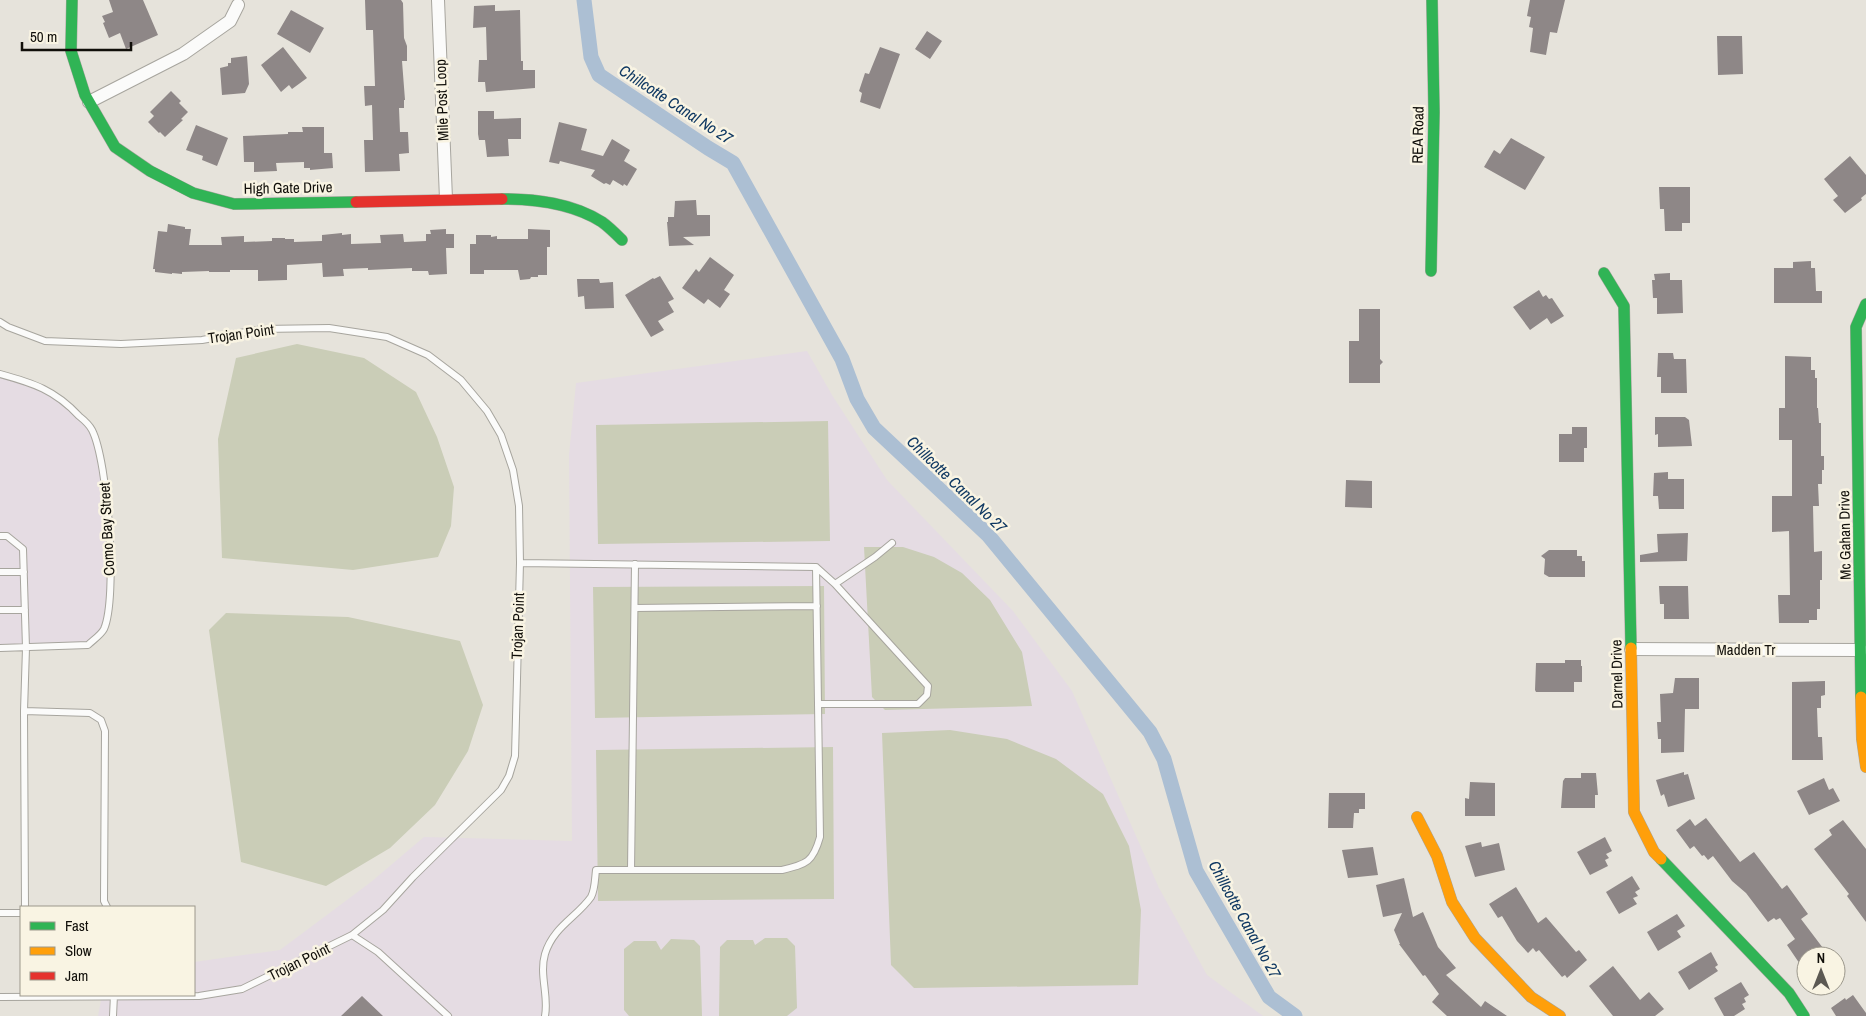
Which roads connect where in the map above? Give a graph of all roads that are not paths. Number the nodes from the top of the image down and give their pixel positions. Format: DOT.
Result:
graph roads {
  1 [pos="72,0"];
  2 [pos="438,0"];
  3 [pos="1432,0"];
  4 [pos="238,5"];
  5 [pos="89,102"];
  6 [pos="446,199"];
  7 [pos="622,240"];
  8 [pos="1431,271"];
  9 [pos="1604,274"];
  10 [pos="1866,304"];
  11 [pos="0,322"];
  12 [pos="0,374"];
  13 [pos="0,536"];
  14 [pos="892,543"];
  15 [pos="520,563"];
  16 [pos="635,564"];
  17 [pos="816,567"];
  18 [pos="0,572"];
  19 [pos="24,572"];
  20 [pos="835,584"];
  21 [pos="817,606"];
  22 [pos="635,608"];
  23 [pos="0,610"];
  24 [pos="25,610"];
  25 [pos="0,648"];
  26 [pos="26,648"];
  27 [pos="1631,649"];
  28 [pos="1861,650"];
  29 [pos="818,704"];
  30 [pos="24,711"];
  31 [pos="1866,767"];
  32 [pos="1417,817"];
  33 [pos="631,870"];
  34 [pos="25,906"];
  35 [pos="106,906"];
  36 [pos="0,913"];
  37 [pos="20,913"];
  38 [pos="352,935"];
  39 [pos="0,996"];
  40 [pos="114,996"];
  41 [pos="113,1016"];
  42 [pos="448,1016"];
  43 [pos="546,1016"];
  44 [pos="1560,1016"];
  45 [pos="1804,1016"];
  1 -- 5 [label="street, High Gate Drive"];
  2 -- 6 [label="street, Mile Post Loop"];
  3 -- 8 [label="street, REA Road"];
  4 -- 5 [label="street"];
  5 -- 6 [label="street, High Gate Drive"];
  6 -- 7 [label="street, High Gate Drive"];
  9 -- 27 [label="street, Darnel Drive"];
  10 -- 28 [label="street, Mc Gahan Drive"];
  11 -- 15 [label="lane, Trojan Point"];
  12 -- 26 [label="lane, Como Bay Street"];
  13 -- 19 [label="lane"];
  14 -- 20 [label="lane"];
  15 -- 16 [label="lane"];
  15 -- 38 [label="lane, Trojan Point"];
  16 -- 17 [label="lane"];
  16 -- 22 [label="lane"];
  17 -- 20 [label="lane"];
  17 -- 21 [label="lane"];
  18 -- 19 [label="lane"];
  19 -- 24 [label="lane"];
  20 -- 29 [label="lane"];
  21 -- 22 [label="lane"];
  21 -- 29 [label="lane"];
  22 -- 33 [label="lane"];
  23 -- 24 [label="lane"];
  24 -- 26 [label="lane"];
  25 -- 26 [label="lane, Como Bay Street"];
  26 -- 30 [label="lane"];
  27 -- 28 [label="street, Madden Tr"];
  27 -- 45 [label="street, Darnel Drive"];
  28 -- 31 [label="street, Mc Gahan Drive"];
  29 -- 33 [label="lane"];
  30 -- 34 [label="lane"];
  30 -- 35 [label="lane"];
  32 -- 44 [label="street"];
  33 -- 43 [label="lane"];
  36 -- 37 [label="lane"];
  38 -- 40 [label="lane, Trojan Point"];
  38 -- 42 [label="lane"];
  39 -- 40 [label="lane, Trojan Point"];
  40 -- 41 [label="lane"];
}
